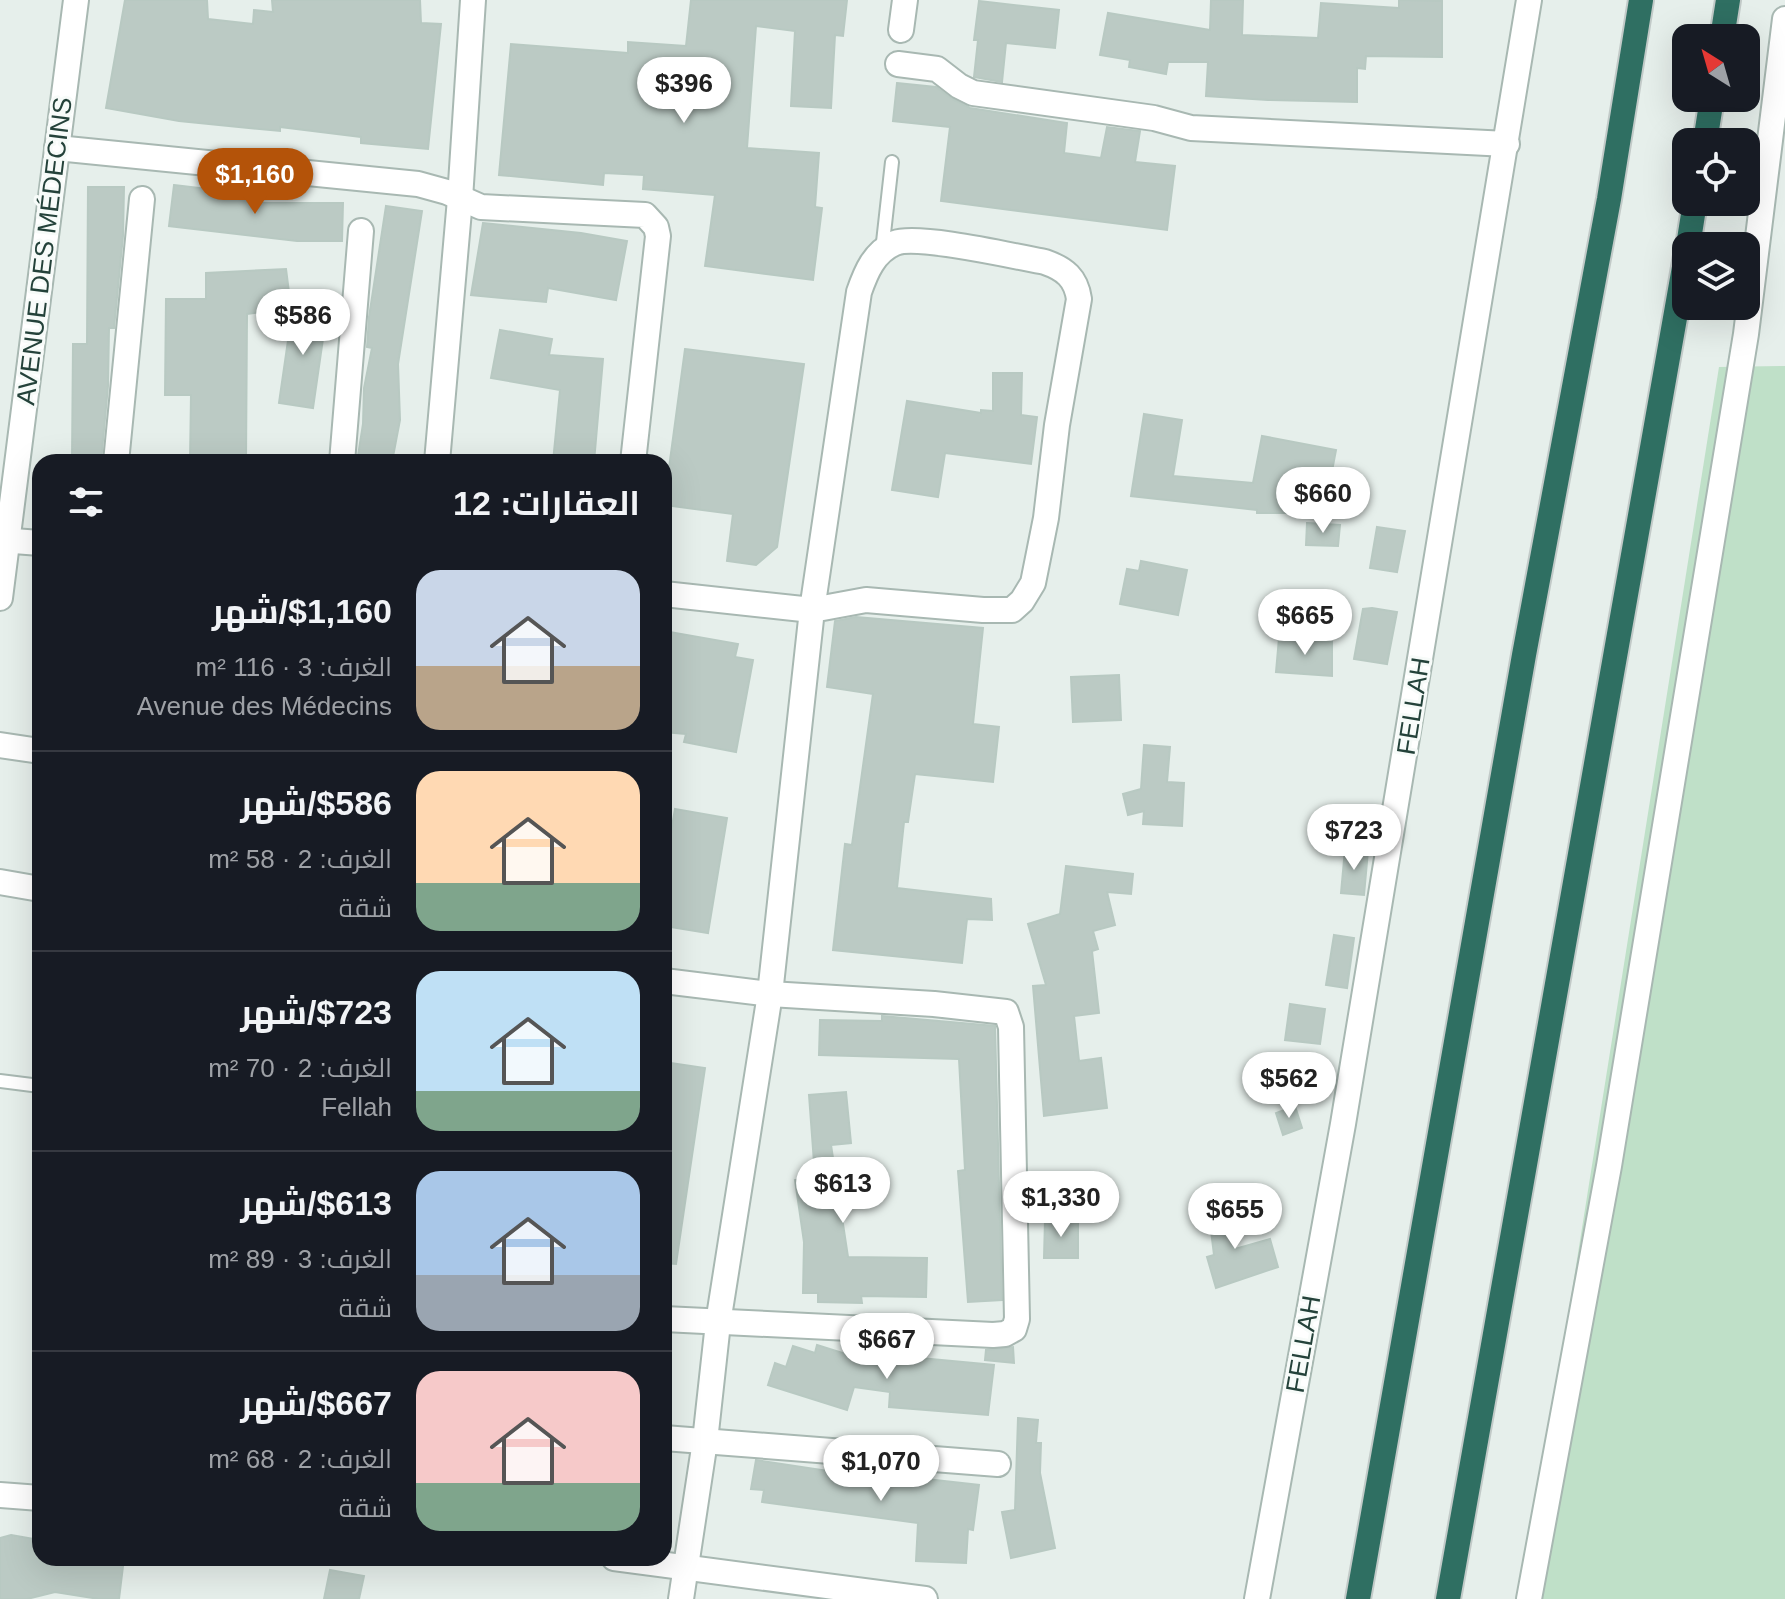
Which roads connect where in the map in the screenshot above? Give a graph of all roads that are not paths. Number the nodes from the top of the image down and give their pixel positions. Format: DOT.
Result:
graph roads {
  1 [pos="76,0"];
  2 [pos="473,0"];
  3 [pos="905,0"];
  4 [pos="1529,0"];
  5 [pos="1641,0"];
  6 [pos="1728,0"];
  7 [pos="1785,19"];
  8 [pos="1724,24"];
  9 [pos="901,30"];
  10 [pos="898,64"];
  11 [pos="1507,144"];
  12 [pos="57,148"];
  13 [pos="892,162"];
  14 [pos="142,199"];
  15 [pos="460,199"];
  16 [pos="361,231"];
  17 [pos="882,251"];
  18 [pos="1675,320"];
  19 [pos="117,454"];
  20 [pos="343,454"];
  21 [pos="438,454"];
  22 [pos="634,454"];
  23 [pos="3,540"];
  24 [pos="32,542"];
  25 [pos="672,595"];
  26 [pos="0,598"];
  27 [pos="812,610"];
  28 [pos="0,745"];
  29 [pos="32,750"];
  30 [pos="0,882"];
  31 [pos="32,888"];
  32 [pos="672,982"];
  33 [pos="770,994"];
  34 [pos="0,1081"];
  35 [pos="32,1085"];
  36 [pos="672,1320"];
  37 [pos="718,1323"];
  38 [pos="672,1439"];
  39 [pos="705,1441"];
  40 [pos="998,1464"];
  41 [pos="0,1495"];
  42 [pos="32,1497"];
  43 [pos="672,1564"];
  44 [pos="686,1566"];
  45 [pos="887,1596"];
  46 [pos="681,1599"];
  47 [pos="925,1599"];
  48 [pos="1257,1599"];
  49 [pos="1358,1599"];
  50 [pos="1448,1599"];
  51 [pos="1529,1599"];
  1 -- 12 [label="street, AVENUE DES MÉDECINS"];
  2 -- 15 [label="street"];
  3 -- 9 [label="street"];
  4 -- 11 [label="street, FELLAH"];
  5 -- 49 [label="highway"];
  6 -- 8 [label="highway"];
  7 -- 51 [label="street"];
  10 -- 11 [label="street"];
  11 -- 48 [label="street, FELLAH"];
  12 -- 15 [label="street"];
  12 -- 23 [label="street, AVENUE DES MÉDECINS"];
  13 -- 17 [label="lane"];
  14 -- 19 [label="street"];
  15 -- 21 [label="street"];
  15 -- 22 [label="street"];
  16 -- 20 [label="street"];
  17 -- 27 [label="street"];
  17 -- 27 [label="street"];
  18 -- 50 [label="highway"];
  23 -- 24 [label="street"];
  23 -- 26 [label="street, AVENUE DES MÉDECINS"];
  25 -- 27 [label="street"];
  27 -- 33 [label="street"];
  28 -- 29 [label="street"];
  30 -- 31 [label="street"];
  32 -- 33 [label="street"];
  33 -- 37 [label="street"];
  33 -- 37 [label="street"];
  34 -- 35 [label="lane"];
  36 -- 37 [label="street"];
  37 -- 39 [label="street"];
  38 -- 39 [label="street"];
  39 -- 40 [label="street"];
  39 -- 44 [label="street"];
  41 -- 42 [label="street"];
  43 -- 44 [label="street"];
  44 -- 45 [label="street"];
  44 -- 46 [label="street"];
  45 -- 47 [label="street"];
}
